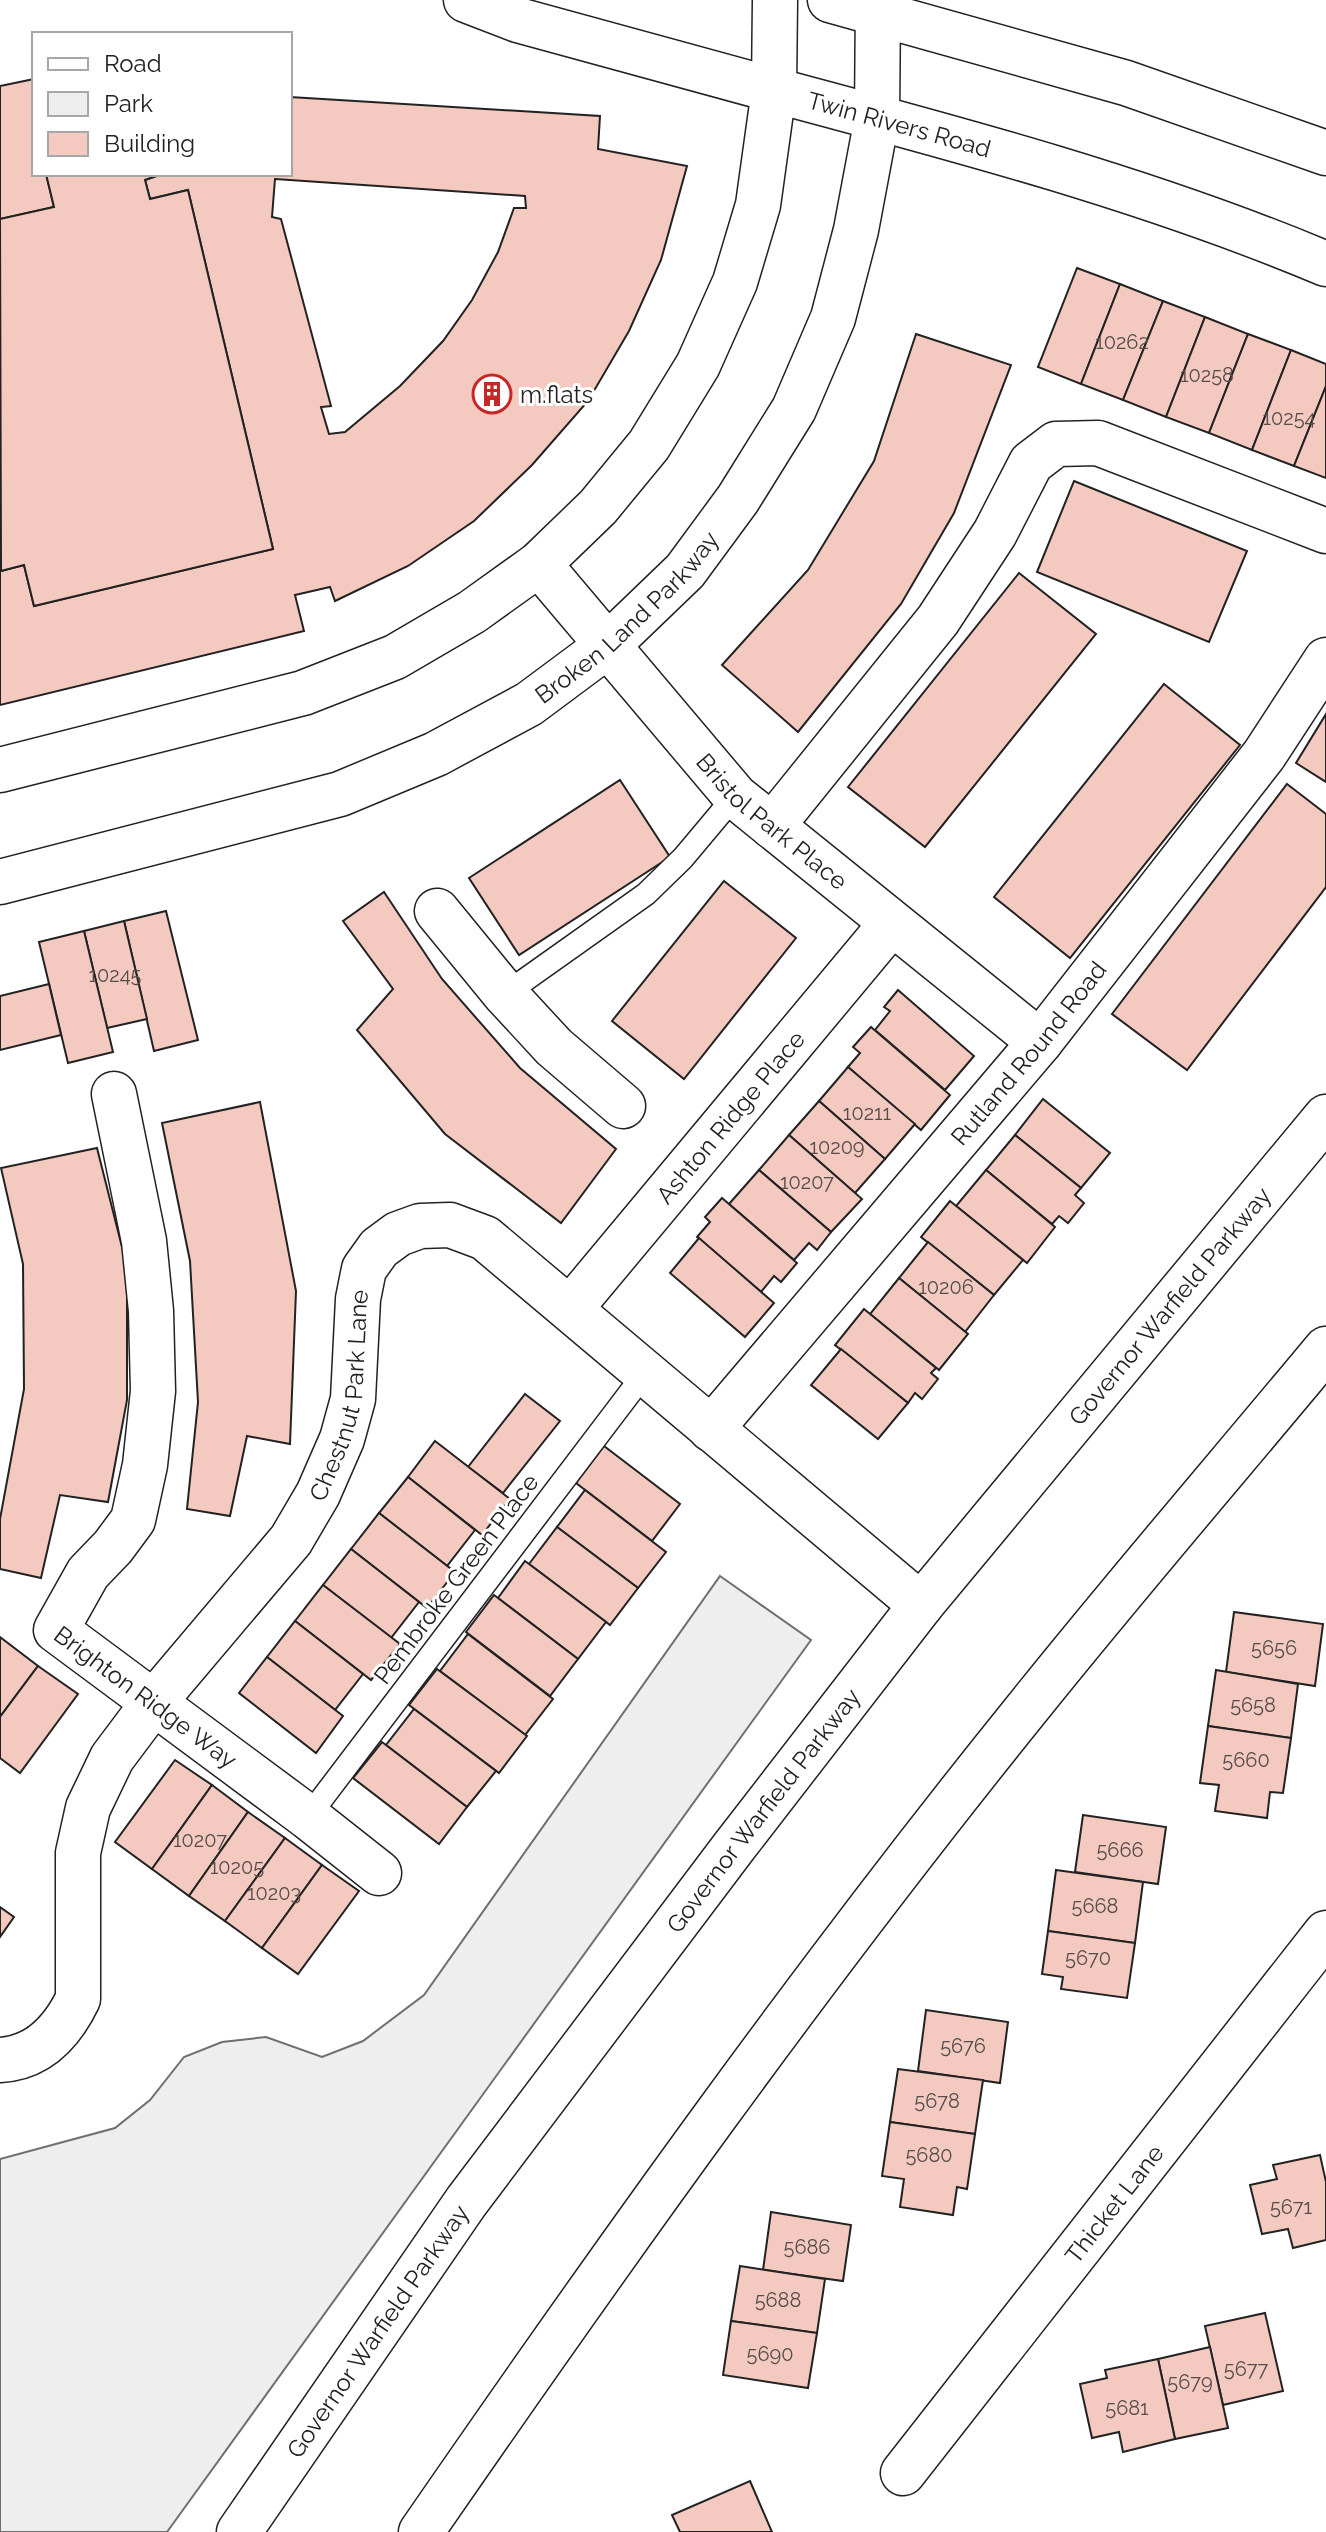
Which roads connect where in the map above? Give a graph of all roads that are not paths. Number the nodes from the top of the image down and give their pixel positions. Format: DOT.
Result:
graph roads {
  1 [pos="466,0"];
  2 [pos="775,0"];
  3 [pos="830,0"];
  4 [pos="879,6"];
  5 [pos="774,90"];
  6 [pos="877,118"];
  7 [pos="1326,153"];
  8 [pos="1326,264"];
  9 [pos="1326,531"];
  10 [pos="539,564"];
  11 [pos="607,646"];
  12 [pos="1326,660"];
  13 [pos="0,770"];
  14 [pos="735,796"];
  15 [pos="772,826"];
  16 [pos="0,882"];
  17 [pos="437,911"];
  18 [pos="891,924"];
  19 [pos="505,994"];
  20 [pos="1040,1042"];
  21 [pos="114,1094"];
  22 [pos="623,1106"];
  23 [pos="1326,1117"];
  24 [pos="570,1309"];
  25 [pos="1326,1349"];
  26 [pos="645,1373"];
  27 [pos="711,1429"];
  28 [pos="921,1605"];
  29 [pos="154,1702"];
  30 [pos="308,1817"];
  31 [pos="379,1873"];
  32 [pos="1326,1933"];
  33 [pos="0,2060"];
  34 [pos="903,2473"];
  35 [pos="239,2532"];
  36 [pos="421,2532"];
  1 -- 5 [label="street, Twin Rivers Road"];
  2 -- 5 [label="street"];
  3 -- 4 [label="street"];
  4 -- 6 [label="street, Broken Land Parkway"];
  4 -- 7 [label="street"];
  5 -- 6 [label="street, Twin Rivers Road"];
  5 -- 10 [label="street"];
  6 -- 8 [label="street, Twin Rivers Road"];
  6 -- 11 [label="street, Broken Land Parkway"];
  9 -- 15 [label="street"];
  10 -- 11 [label="street, Bristol Park Place"];
  10 -- 13 [label="street"];
  11 -- 14 [label="street, Bristol Park Place"];
  11 -- 16 [label="street, Broken Land Parkway"];
  12 -- 20 [label="street, Rutland Round Road"];
  14 -- 15 [label="street, Bristol Park Place"];
  14 -- 19 [label="lane"];
  15 -- 18 [label="street, Bristol Park Place"];
  17 -- 19 [label="street"];
  18 -- 20 [label="street, Bristol Park Place"];
  18 -- 24 [label="street, Ashton Ridge Place"];
  19 -- 22 [label="street"];
  20 -- 27 [label="street, Rutland Round Road"];
  21 -- 29 [label="street, Brighton Ridge Way"];
  23 -- 28 [label="street, Governor Warfield Parkway"];
  24 -- 26 [label="street, Chestnut Park Lane"];
  24 -- 29 [label="street, Chestnut Park Lane"];
  25 -- 36 [label="street"];
  26 -- 27 [label="street, Chestnut Park Lane"];
  26 -- 30 [label="lane, Pembroke Green Place"];
  27 -- 28 [label="street, Chestnut Park Lane"];
  28 -- 35 [label="street, Governor Warfield Parkway"];
  29 -- 30 [label="street, Brighton Ridge Way"];
  29 -- 33 [label="street, Chestnut Park Lane"];
  30 -- 31 [label="street, Brighton Ridge Way"];
  32 -- 34 [label="street, Thicket Lane"];
}
